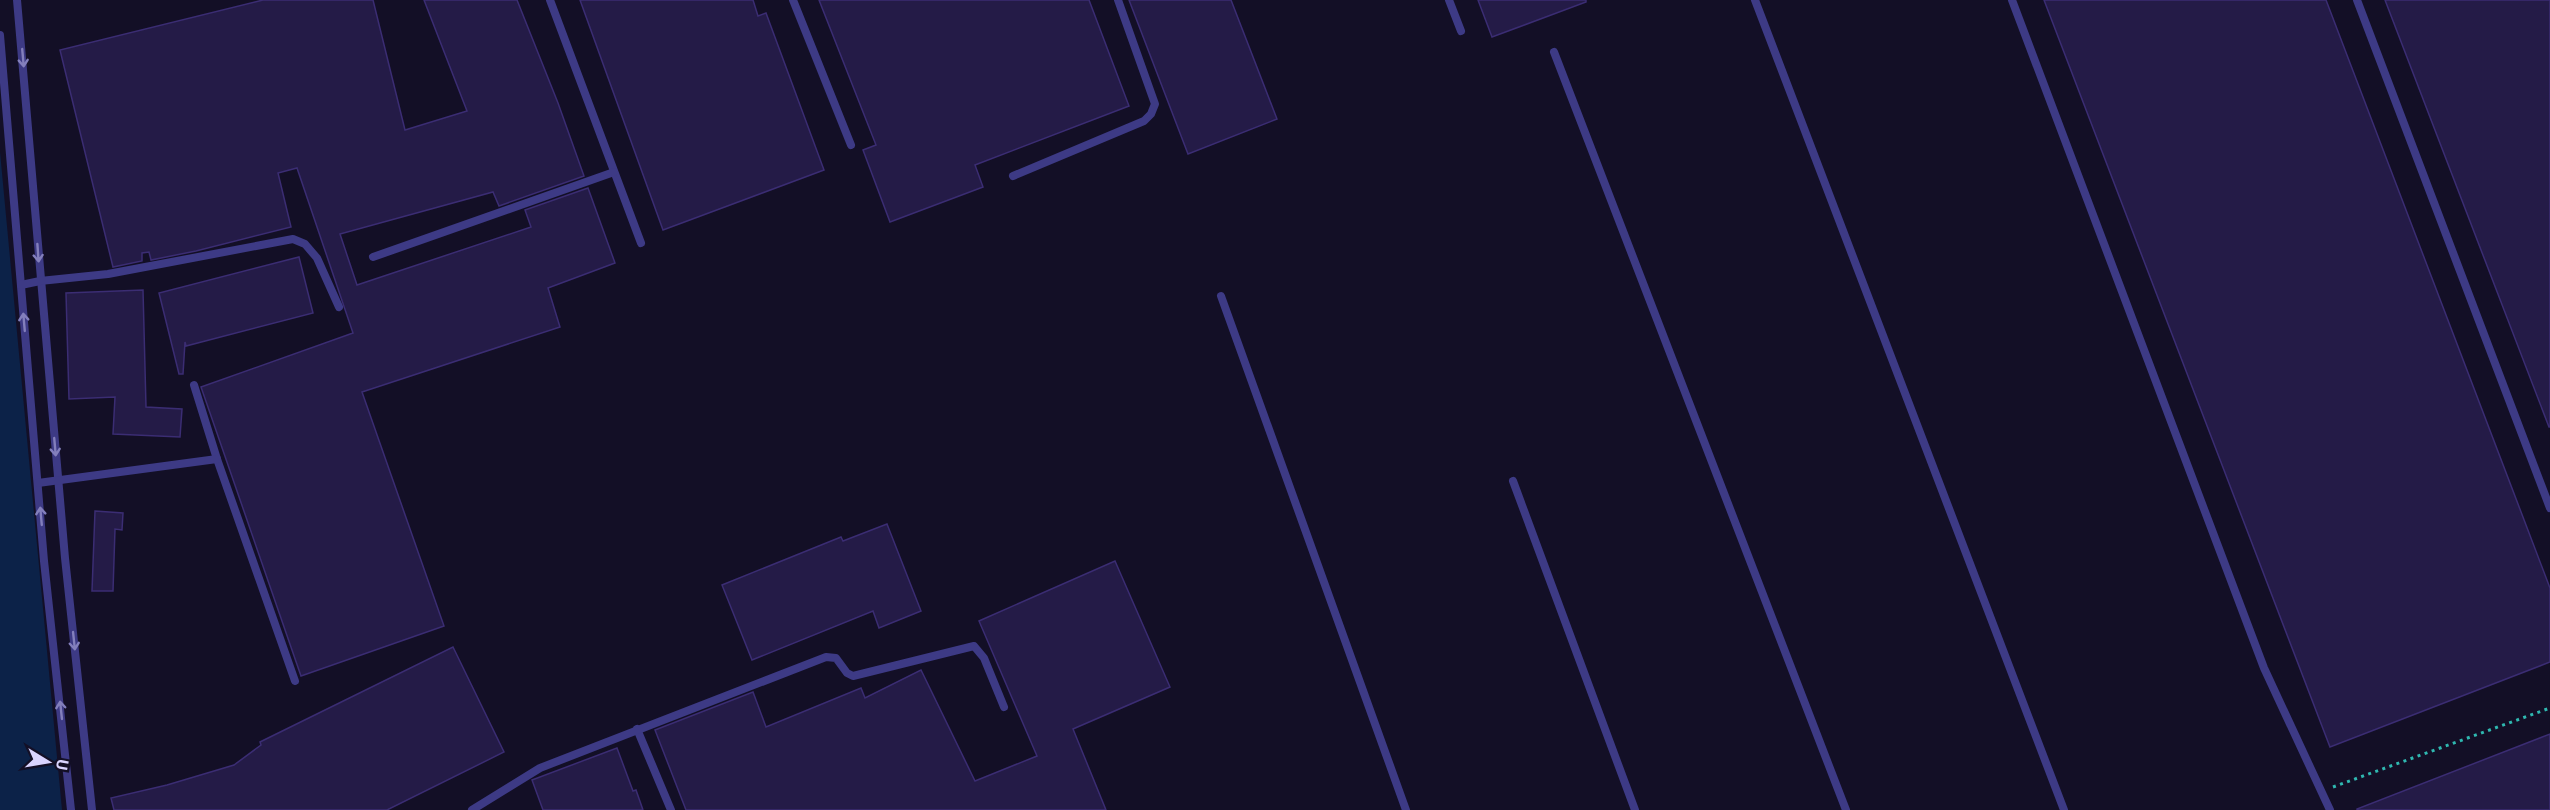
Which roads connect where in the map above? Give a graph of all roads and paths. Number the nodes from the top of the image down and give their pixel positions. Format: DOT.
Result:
graph roads {
  1 [pos="17,0"];
  2 [pos="550,0"];
  3 [pos="793,0"];
  4 [pos="1118,0"];
  5 [pos="1449,0"];
  6 [pos="1755,0"];
  7 [pos="2012,0"];
  8 [pos="2357,0"];
  9 [pos="1461,31"];
  10 [pos="0,35"];
  11 [pos="1554,52"];
  12 [pos="851,145"];
  13 [pos="614,172"];
  14 [pos="1013,176"];
  15 [pos="641,243"];
  16 [pos="373,257"];
  17 [pos="40,281"];
  18 [pos="21,285"];
  19 [pos="1221,296"];
  20 [pos="339,307"];
  21 [pos="194,384"];
  22 [pos="217,459"];
  23 [pos="58,481"];
  24 [pos="1513,481"];
  25 [pos="38,483"];
  26 [pos="2550,508"];
  27 [pos="295,681"];
  28 [pos="1004,707"];
  29 [pos="2550,708"];
  30 [pos="637,729"];
  31 [pos="2323,791"];
  32 [pos="71,810"];
  33 [pos="92,810"];
  34 [pos="472,810"];
  35 [pos="670,810"];
  36 [pos="1406,810"];
  37 [pos="1635,810"];
  38 [pos="1846,810"];
  39 [pos="2064,810"];
  40 [pos="2330,810"];
  1 -- 17 [label="lane, one-way"];
  2 -- 13 [label="lane"];
  3 -- 12 [label="lane"];
  4 -- 14 [label="lane"];
  5 -- 9 [label="lane"];
  6 -- 39 [label="lane"];
  7 -- 31 [label="lane"];
  8 -- 26 [label="lane"];
  10 -- 18 [label="lane"];
  11 -- 38 [label="lane"];
  13 -- 15 [label="lane"];
  13 -- 16 [label="lane"];
  17 -- 18 [label="lane"];
  17 -- 20 [label="lane"];
  17 -- 23 [label="lane, one-way"];
  25 -- 18 [label="lane, one-way"];
  19 -- 36 [label="lane"];
  21 -- 22 [label="lane"];
  22 -- 23 [label="lane"];
  22 -- 27 [label="lane"];
  23 -- 25 [label="lane"];
  23 -- 33 [label="lane, one-way"];
  24 -- 37 [label="lane"];
  32 -- 25 [label="lane, one-way"];
  28 -- 30 [label="lane"];
  29 -- 31 [label="path"];
  30 -- 34 [label="lane"];
  30 -- 35 [label="lane"];
  31 -- 40 [label="lane"];
}
